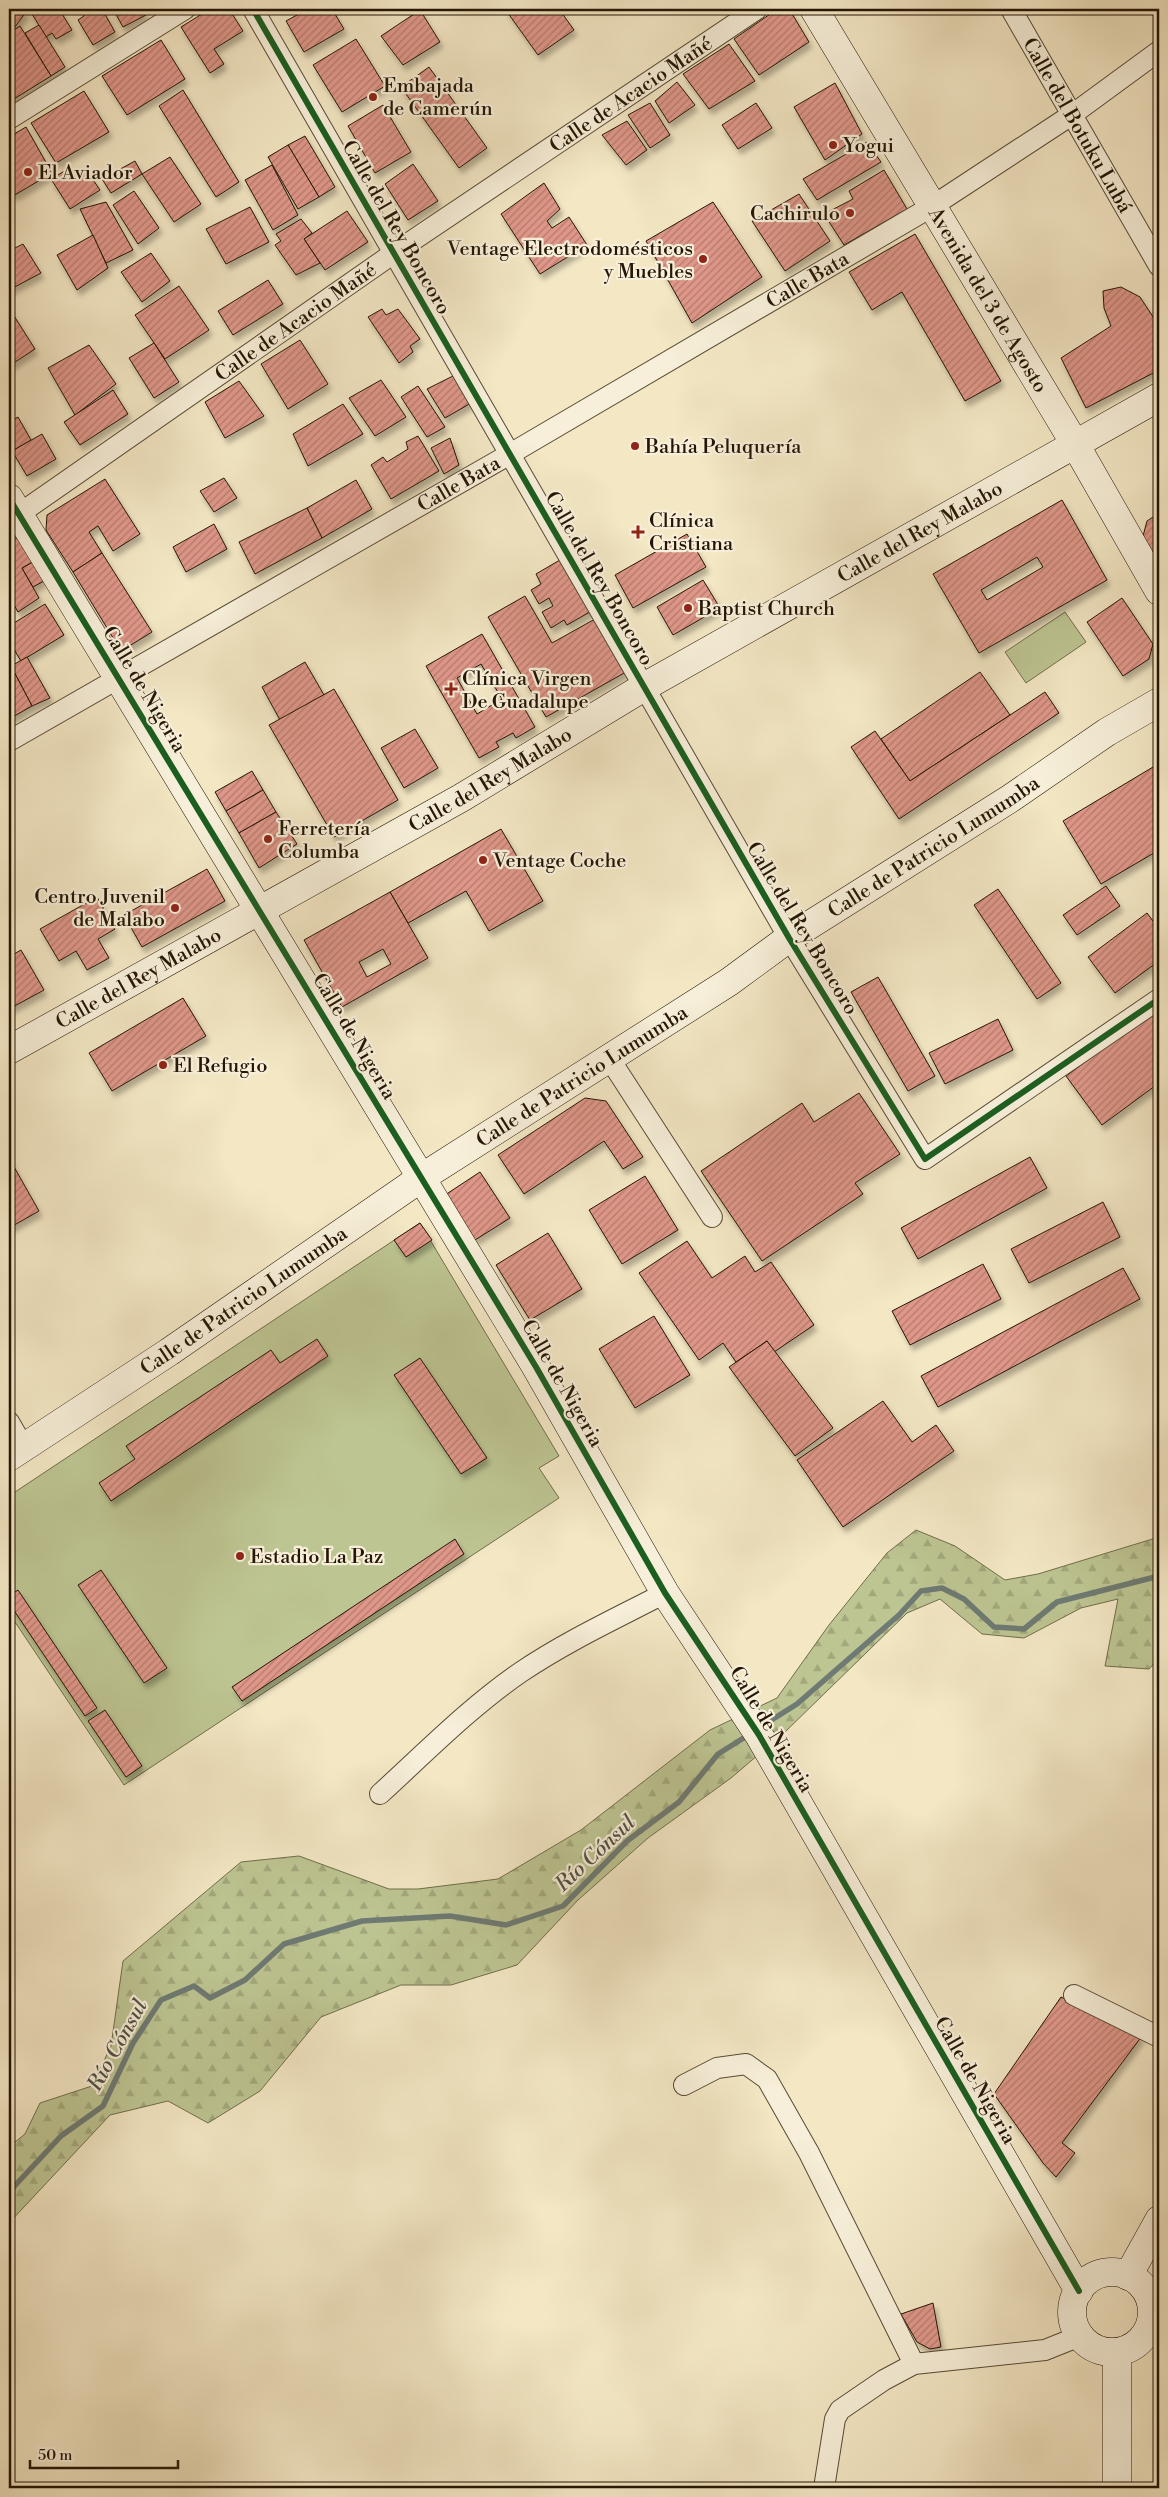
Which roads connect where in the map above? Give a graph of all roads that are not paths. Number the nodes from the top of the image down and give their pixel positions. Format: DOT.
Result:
graph roads {
  1 [pos="185,9"];
  2 [pos="253,9"];
  3 [pos="757,9"];
  4 [pos="814,9"];
  5 [pos="1011,9"];
  6 [pos="1159,51"];
  7 [pos="1073,114"];
  8 [pos="9,119"];
  9 [pos="932,207"];
  10 [pos="394,253"];
  11 [pos="1159,266"];
  12 [pos="1159,397"];
  13 [pos="1075,444"];
  14 [pos="510,454"];
  15 [pos="12,511"];
  16 [pos="1159,591"];
  17 [pos="119,678"];
  18 [pos="644,687"];
  19 [pos="1159,702"];
  20 [pos="9,741"];
  21 [pos="260,910"];
  22 [pos="789,938"];
  23 [pos="1159,999"];
  24 [pos="9,1050"];
  25 [pos="609,1058"];
  26 [pos="421,1178"];
  27 [pos="712,1217"];
  28 [pos="9,1422"];
  29 [pos="16,1453"];
  30 [pos="665,1593"];
  31 [pos="380,1794"];
  32 [pos="1074,1995"];
  33 [pos="1159,2038"];
  34 [pos="684,2085"];
  35 [pos="1159,2220"];
  36 [pos="1128,2276"];
  37 [pos="1079,2291"];
  38 [pos="1080,2336"];
  39 [pos="1117,2352"];
  40 [pos="914,2364"];
  41 [pos="824,2488"];
  42 [pos="1117,2488"];
  1 -- 8 [label="street"];
  2 -- 10 [label="street, Calle del Rey Boncoro"];
  3 -- 10 [label="street, Calle de Acacio Mañé"];
  4 -- 9 [label="street, Avenida del 3 de Agosto"];
  5 -- 7 [label="street, Calle del Botuku Lubá"];
  6 -- 7 [label="street, Calle Bata"];
  7 -- 9 [label="street, Calle Bata"];
  7 -- 11 [label="street, Calle del Botuku Lubá"];
  9 -- 13 [label="street, Avenida del 3 de Agosto"];
  9 -- 14 [label="street, Calle Bata"];
  10 -- 14 [label="street, Calle del Rey Boncoro"];
  10 -- 15 [label="street, Calle de Acacio Mañé"];
  12 -- 13 [label="street, Calle del Rey Malabo"];
  13 -- 16 [label="street, Avenida del 3 de Agosto"];
  13 -- 18 [label="street, Calle del Rey Malabo"];
  14 -- 17 [label="street, Calle Bata"];
  14 -- 18 [label="street, Calle del Rey Boncoro"];
  15 -- 17 [label="street, Calle de Nigeria"];
  17 -- 20 [label="street, Calle Bata"];
  17 -- 21 [label="street, Calle de Nigeria"];
  18 -- 21 [label="street, Calle del Rey Malabo"];
  18 -- 22 [label="street, Calle del Rey Boncoro"];
  19 -- 22 [label="street, Calle de Patricio Lumumba"];
  21 -- 24 [label="street, Calle del Rey Malabo"];
  21 -- 26 [label="street, Calle de Nigeria"];
  22 -- 23 [label="street, Calle del Rey Boncoro"];
  22 -- 25 [label="street, Calle de Patricio Lumumba"];
  25 -- 26 [label="street, Calle de Patricio Lumumba"];
  25 -- 27 [label="street"];
  26 -- 29 [label="street, Calle de Patricio Lumumba"];
  26 -- 30 [label="street, Calle de Nigeria"];
  28 -- 29 [label="street"];
  30 -- 31 [label="street"];
  30 -- 37 [label="street, Calle de Nigeria"];
  32 -- 33 [label="street"];
  34 -- 40 [label="street"];
  35 -- 36 [label="street"];
  36 -- 37 [label="street"];
  36 -- 39 [label="street"];
  37 -- 38 [label="street"];
  38 -- 39 [label="street"];
  38 -- 40 [label="street"];
  39 -- 42 [label="street"];
  40 -- 41 [label="street"];
}
